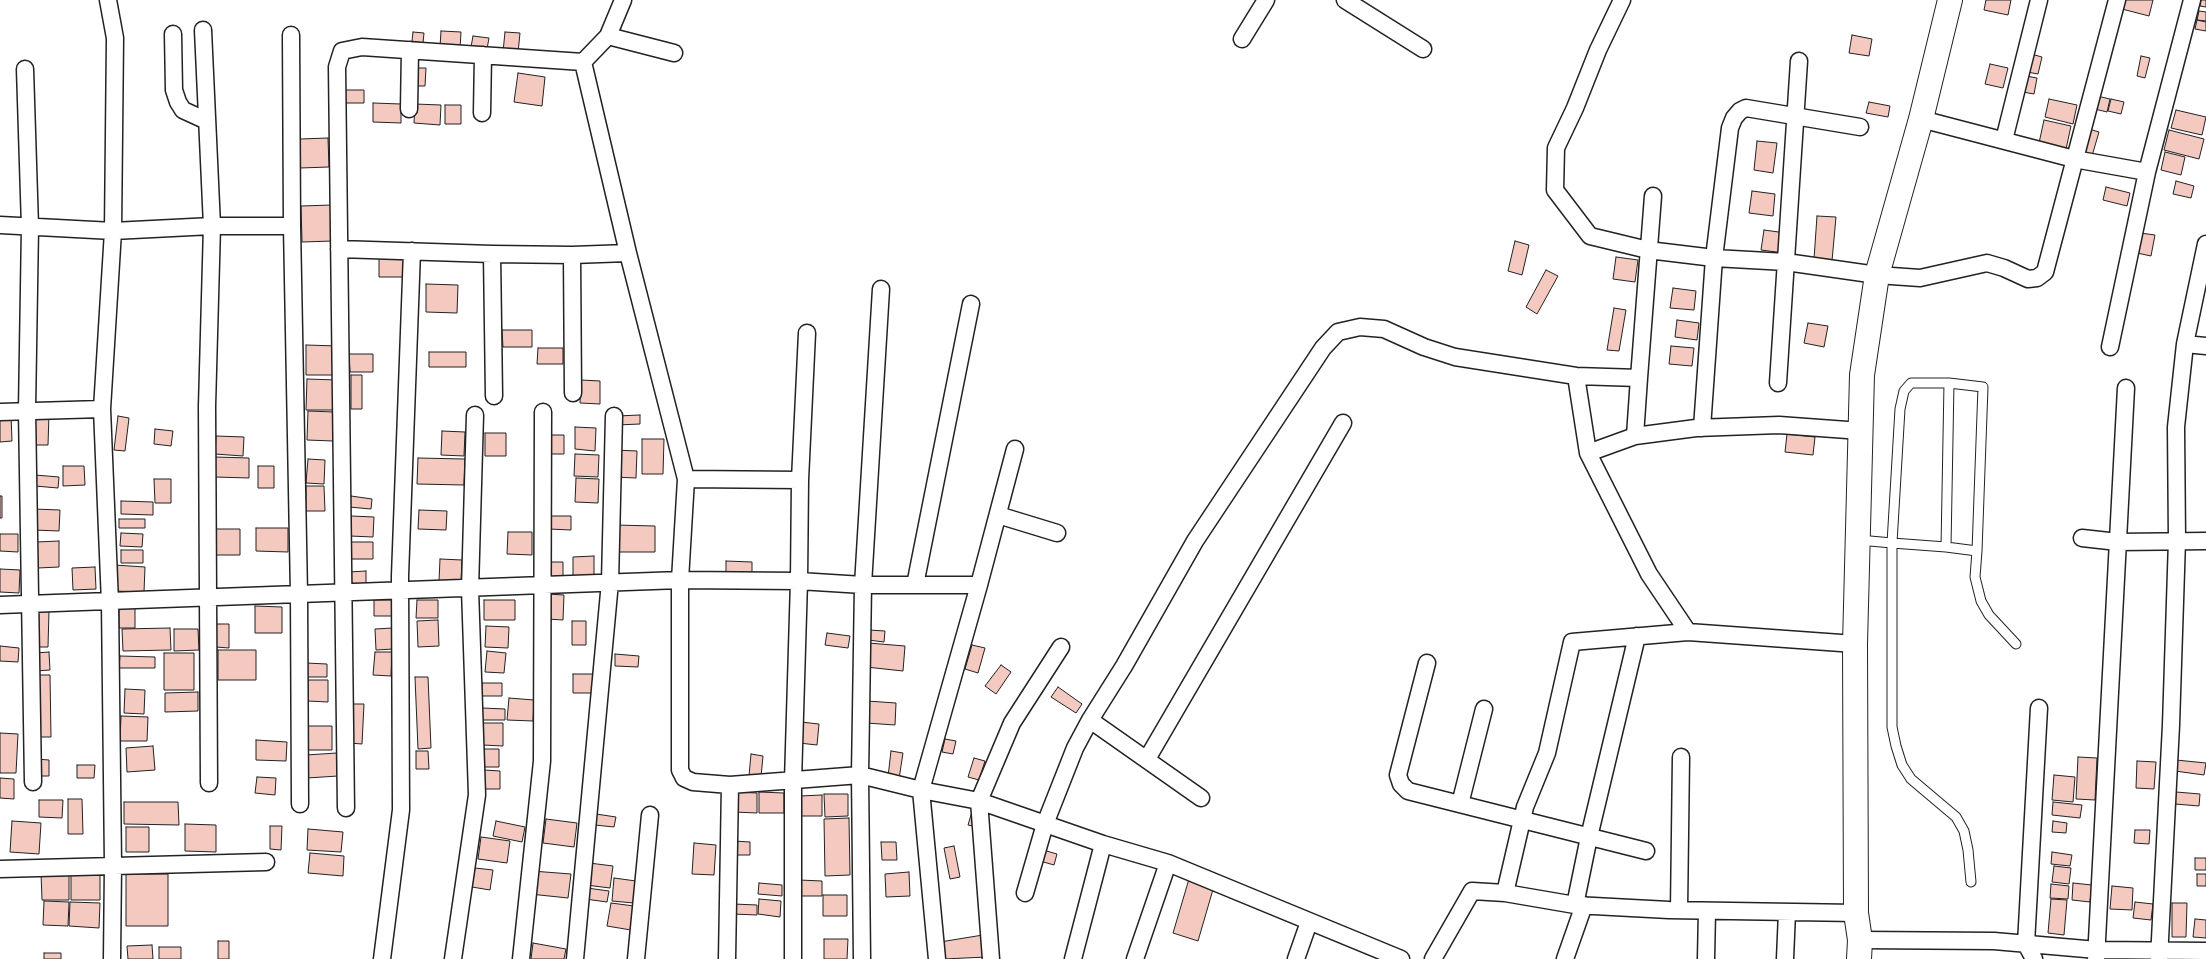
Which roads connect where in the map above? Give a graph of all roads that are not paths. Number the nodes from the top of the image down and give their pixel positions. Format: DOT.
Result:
graph roads {
  1 [pos="108,0"];
  2 [pos="623,0"];
  3 [pos="1266,0"];
  4 [pos="1344,0"];
  5 [pos="1622,0"];
  6 [pos="1950,0"];
  7 [pos="2039,0"];
  8 [pos="2117,0"];
  9 [pos="2192,0"];
  10 [pos="203,30"];
  11 [pos="173,34"];
  12 [pos="291,35"];
  13 [pos="608,36"];
  14 [pos="1242,39"];
  15 [pos="1423,49"];
  16 [pos="410,50"];
  17 [pos="674,53"];
  18 [pos="483,55"];
  19 [pos="1799,61"];
  20 [pos="583,62"];
  21 [pos="25,69"];
  22 [pos="410,109"];
  23 [pos="482,113"];
  24 [pos="1796,115"];
  25 [pos="1921,119"];
  26 [pos="207,121"];
  27 [pos="1860,127"];
  28 [pos="2004,140"];
  29 [pos="2074,159"];
  30 [pos="2147,172"];
  31 [pos="1652,196"];
  32 [pos="0,225"];
  33 [pos="212,226"];
  34 [pos="292,226"];
  35 [pos="30,227"];
  36 [pos="113,231"];
  37 [pos="2206,244"];
  38 [pos="339,249"];
  39 [pos="412,250"];
  40 [pos="1648,250"];
  41 [pos="628,253"];
  42 [pos="492,254"];
  43 [pos="572,255"];
  44 [pos="1714,258"];
  45 [pos="1786,262"];
  46 [pos="1877,275"];
  47 [pos="881,289"];
  48 [pos="971,304"];
  49 [pos="807,333"];
  50 [pos="2185,344"];
  51 [pos="2206,346"];
  52 [pos="2110,347"];
  53 [pos="1576,376"];
  54 [pos="1639,378"];
  55 [pos="1778,383"];
  56 [pos="1949,383"];
  57 [pos="2126,388"];
  58 [pos="573,393"];
  59 [pos="494,396"];
  60 [pos="102,409"];
  61 [pos="27,410"];
  62 [pos="0,412"];
  63 [pos="543,412"];
  64 [pos="475,415"];
  65 [pos="614,416"];
  66 [pos="1343,423"];
  67 [pos="1702,428"];
  68 [pos="1861,431"];
  69 [pos="1636,436"];
  70 [pos="1015,449"];
  71 [pos="1588,453"];
  72 [pos="686,479"];
  73 [pos="800,480"];
  74 [pos="998,515"];
  75 [pos="1057,533"];
  76 [pos="2082,538"];
  77 [pos="1859,540"];
  78 [pos="2177,540"];
  79 [pos="2206,541"];
  80 [pos="2118,542"];
  81 [pos="1892,543"];
  82 [pos="1946,547"];
  83 [pos="1977,551"];
  84 [pos="680,580"];
  85 [pos="799,581"];
  86 [pos="610,582"];
  87 [pos="542,584"];
  88 [pos="863,585"];
  89 [pos="915,585"];
  90 [pos="980,585"];
  91 [pos="470,588"];
  92 [pos="402,590"];
  93 [pos="299,594"];
  94 [pos="344,594"];
  95 [pos="208,597"];
  96 [pos="110,603"];
  97 [pos="31,604"];
  98 [pos="0,605"];
  99 [pos="1688,632"];
  100 [pos="1638,636"];
  101 [pos="1855,644"];
  102 [pos="2016,644"];
  103 [pos="1061,647"];
  104 [pos="1427,663"];
  105 [pos="2039,708"];
  106 [pos="1484,709"];
  107 [pos="1090,720"];
  108 [pos="1681,756"];
  109 [pos="1147,759"];
  110 [pos="860,775"];
  111 [pos="793,781"];
  112 [pos="33,782"];
  113 [pos="209,783"];
  114 [pos="730,785"];
  115 [pos="921,790"];
  116 [pos="1200,798"];
  117 [pos="979,802"];
  118 [pos="300,804"];
  119 [pos="1460,804"];
  120 [pos="346,808"];
  121 [pos="650,815"];
  122 [pos="1522,820"];
  123 [pos="1045,824"];
  124 [pos="1589,837"];
  125 [pos="1103,844"];
  126 [pos="1646,852"];
  127 [pos="266,862"];
  128 [pos="1168,863"];
  129 [pos="113,865"];
  130 [pos="0,869"];
  131 [pos="1970,882"];
  132 [pos="1025,892"];
  133 [pos="1505,893"];
  134 [pos="1580,905"];
  135 [pos="1679,910"];
  136 [pos="1707,911"];
  137 [pos="1787,912"];
  138 [pos="1856,913"];
  139 [pos="1309,922"];
  140 [pos="2026,944"];
  141 [pos="1859,950"];
  142 [pos="2206,951"];
  143 [pos="2159,954"];
  144 [pos="2096,955"];
  145 [pos="112,959"];
  146 [pos="382,959"];
  147 [pos="453,959"];
  148 [pos="521,959"];
  149 [pos="575,959"];
  150 [pos="636,959"];
  151 [pos="727,959"];
  152 [pos="793,959"];
  153 [pos="862,959"];
  154 [pos="936,959"];
  155 [pos="991,959"];
  156 [pos="1073,959"];
  157 [pos="1135,959"];
  158 [pos="1296,959"];
  159 [pos="1400,959"];
  160 [pos="1433,959"];
  161 [pos="1565,959"];
  162 [pos="1706,959"];
  163 [pos="1785,959"];
  164 [pos="2034,959"];
  1 -- 36 [label="street"];
  2 -- 13 [label="street"];
  3 -- 14 [label="street"];
  4 -- 15 [label="street"];
  5 -- 40 [label="street"];
  6 -- 25 [label="street"];
  7 -- 28 [label="street"];
  8 -- 29 [label="street"];
  9 -- 30 [label="street"];
  10 -- 26 [label="street"];
  11 -- 26 [label="street"];
  12 -- 34 [label="street"];
  13 -- 17 [label="street"];
  13 -- 20 [label="street"];
  16 -- 18 [label="street"];
  16 -- 22 [label="street"];
  16 -- 38 [label="street"];
  18 -- 20 [label="street"];
  18 -- 23 [label="street"];
  19 -- 24 [label="street"];
  20 -- 41 [label="street"];
  21 -- 35 [label="street"];
  24 -- 27 [label="street"];
  24 -- 44 [label="street"];
  24 -- 45 [label="street"];
  25 -- 28 [label="street"];
  25 -- 46 [label="street"];
  26 -- 33 [label="street"];
  28 -- 29 [label="street"];
  29 -- 30 [label="street"];
  29 -- 46 [label="street"];
  30 -- 52 [label="street"];
  31 -- 40 [label="street"];
  32 -- 35 [label="street"];
  33 -- 34 [label="street"];
  33 -- 36 [label="street"];
  33 -- 95 [label="street"];
  34 -- 93 [label="street"];
  35 -- 36 [label="street"];
  35 -- 61 [label="street"];
  36 -- 60 [label="street"];
  37 -- 50 [label="street"];
  38 -- 39 [label="street"];
  38 -- 94 [label="street"];
  39 -- 42 [label="street"];
  39 -- 92 [label="street"];
  40 -- 44 [label="street"];
  40 -- 54 [label="street"];
  41 -- 43 [label="street"];
  41 -- 72 [label="street"];
  42 -- 43 [label="street"];
  42 -- 59 [label="street"];
  43 -- 58 [label="street"];
  44 -- 45 [label="street"];
  44 -- 67 [label="street"];
  45 -- 46 [label="street"];
  45 -- 55 [label="street"];
  46 -- 68 [label="street"];
  47 -- 88 [label="street"];
  48 -- 89 [label="street"];
  49 -- 73 [label="street"];
  50 -- 51 [label="street"];
  50 -- 78 [label="street"];
  53 -- 54 [label="street"];
  53 -- 71 [label="street"];
  53 -- 107 [label="street"];
  54 -- 69 [label="street"];
  56 -- 81 [label="lane"];
  56 -- 82 [label="lane"];
  56 -- 83 [label="lane"];
  57 -- 80 [label="street"];
  60 -- 61 [label="street"];
  60 -- 96 [label="street"];
  61 -- 62 [label="street"];
  61 -- 97 [label="street"];
  63 -- 87 [label="street"];
  64 -- 91 [label="street"];
  65 -- 86 [label="street"];
  66 -- 109 [label="street"];
  67 -- 68 [label="street"];
  67 -- 69 [label="street"];
  68 -- 77 [label="street"];
  69 -- 71 [label="street"];
  70 -- 74 [label="street"];
  71 -- 99 [label="street"];
  72 -- 73 [label="street"];
  72 -- 84 [label="street"];
  73 -- 85 [label="street"];
  74 -- 75 [label="street"];
  74 -- 90 [label="street"];
  76 -- 80 [label="street"];
  77 -- 81 [label="lane"];
  77 -- 101 [label="street"];
  78 -- 79 [label="street"];
  78 -- 80 [label="street"];
  78 -- 143 [label="street"];
  80 -- 144 [label="street"];
  81 -- 82 [label="lane"];
  81 -- 131 [label="lane"];
  82 -- 83 [label="lane"];
  83 -- 102 [label="lane"];
  84 -- 85 [label="street"];
  84 -- 86 [label="street"];
  84 -- 114 [label="street"];
  85 -- 88 [label="street"];
  85 -- 111 [label="street"];
  86 -- 87 [label="street"];
  86 -- 149 [label="street"];
  87 -- 91 [label="street"];
  87 -- 148 [label="street"];
  88 -- 89 [label="street"];
  88 -- 110 [label="street"];
  89 -- 90 [label="street"];
  90 -- 115 [label="street"];
  91 -- 92 [label="street"];
  91 -- 147 [label="street"];
  92 -- 94 [label="street"];
  92 -- 146 [label="street"];
  93 -- 94 [label="street"];
  93 -- 95 [label="street"];
  93 -- 118 [label="street"];
  94 -- 120 [label="street"];
  95 -- 96 [label="street"];
  95 -- 113 [label="street"];
  96 -- 97 [label="street"];
  96 -- 129 [label="street"];
  97 -- 98 [label="street"];
  97 -- 112 [label="street"];
  99 -- 100 [label="street"];
  99 -- 101 [label="street"];
  100 -- 122 [label="street"];
  100 -- 124 [label="street"];
  101 -- 138 [label="street"];
  103 -- 117 [label="street"];
  104 -- 119 [label="street"];
  105 -- 140 [label="street"];
  106 -- 119 [label="street"];
  107 -- 109 [label="street"];
  107 -- 123 [label="street"];
  108 -- 135 [label="street"];
  109 -- 116 [label="street"];
  110 -- 111 [label="street"];
  110 -- 115 [label="street"];
  110 -- 153 [label="street"];
  111 -- 114 [label="street"];
  111 -- 152 [label="street"];
  114 -- 151 [label="street"];
  115 -- 117 [label="street"];
  115 -- 154 [label="street"];
  117 -- 123 [label="street"];
  117 -- 155 [label="street"];
  119 -- 122 [label="street"];
  121 -- 150 [label="street"];
  122 -- 124 [label="street"];
  122 -- 133 [label="street"];
  123 -- 125 [label="street"];
  123 -- 132 [label="street"];
  124 -- 126 [label="street"];
  124 -- 134 [label="street"];
  125 -- 128 [label="street"];
  125 -- 156 [label="street"];
  127 -- 129 [label="street"];
  128 -- 139 [label="street"];
  128 -- 157 [label="street"];
  129 -- 130 [label="street"];
  129 -- 145 [label="street"];
  133 -- 134 [label="street"];
  133 -- 160 [label="street"];
  134 -- 135 [label="street"];
  134 -- 161 [label="street"];
  135 -- 136 [label="street"];
  136 -- 137 [label="street"];
  136 -- 162 [label="street"];
  137 -- 138 [label="street"];
  137 -- 163 [label="street"];
  138 -- 141 [label="street"];
  139 -- 158 [label="street"];
  139 -- 159 [label="street"];
  140 -- 141 [label="street"];
  140 -- 144 [label="street"];
  140 -- 164 [label="street"];
  142 -- 143 [label="street"];
  143 -- 144 [label="street"];
}
